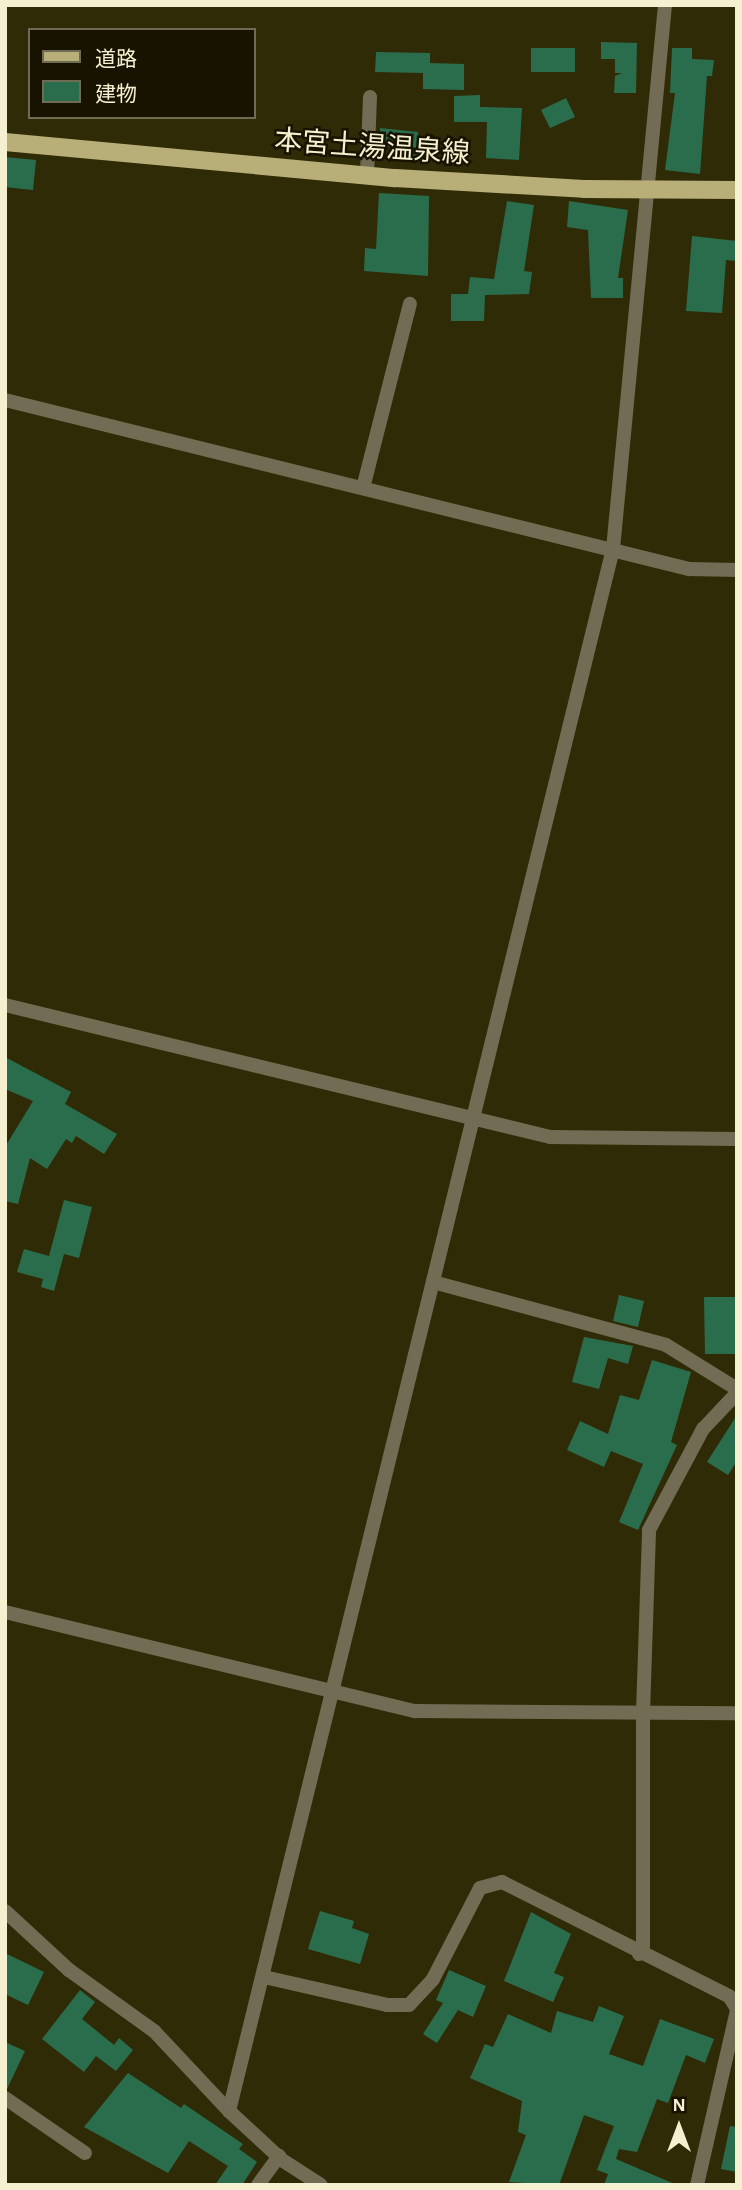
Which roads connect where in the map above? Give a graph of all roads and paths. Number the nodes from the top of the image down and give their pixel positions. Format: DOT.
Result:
graph roads {
  1 [pos="665,5"];
  2 [pos="370,97"];
  3 [pos="5,142"];
  4 [pos="367,175"];
  5 [pos="649,187"];
  6 [pos="737,190"];
  7 [pos="410,304"];
  8 [pos="5,400"];
  9 [pos="363,488"];
  10 [pos="613,549"];
  11 [pos="737,569"];
  12 [pos="5,1005"];
  13 [pos="471,1119"];
  14 [pos="737,1139"];
  15 [pos="432,1282"];
  16 [pos="737,1391"];
  17 [pos="5,1612"];
  18 [pos="332,1691"];
  19 [pos="643,1713"];
  20 [pos="737,1713"];
  21 [pos="5,1911"];
  22 [pos="639,1954"];
  23 [pos="264,1977"];
  24 [pos="737,2009"];
  25 [pos="5,2098"];
  26 [pos="229,2111"];
  27 [pos="86,2153"];
  28 [pos="279,2156"];
  29 [pos="258,2185"];
  30 [pos="321,2185"];
  31 [pos="697,2185"];
  1 -- 5 [label="street"];
  2 -- 4 [label="street"];
  3 -- 4 [label="main road, 本宮土湯温泉線"];
  4 -- 5 [label="main road, 本宮土湯温泉線"];
  5 -- 6 [label="main road, 本宮土湯温泉線"];
  5 -- 10 [label="street"];
  7 -- 9 [label="street"];
  8 -- 9 [label="street"];
  9 -- 10 [label="street"];
  10 -- 11 [label="street"];
  10 -- 13 [label="street"];
  12 -- 13 [label="street"];
  13 -- 14 [label="street"];
  13 -- 15 [label="street"];
  15 -- 16 [label="street"];
  15 -- 18 [label="street"];
  16 -- 19 [label="street"];
  17 -- 18 [label="street"];
  18 -- 19 [label="street"];
  18 -- 23 [label="street"];
  19 -- 20 [label="street"];
  19 -- 22 [label="street"];
  21 -- 26 [label="street"];
  22 -- 23 [label="street"];
  22 -- 24 [label="street"];
  23 -- 26 [label="street"];
  24 -- 31 [label="street"];
  25 -- 27 [label="street"];
  26 -- 28 [label="street"];
  28 -- 29 [label="street"];
  28 -- 30 [label="street"];
}
